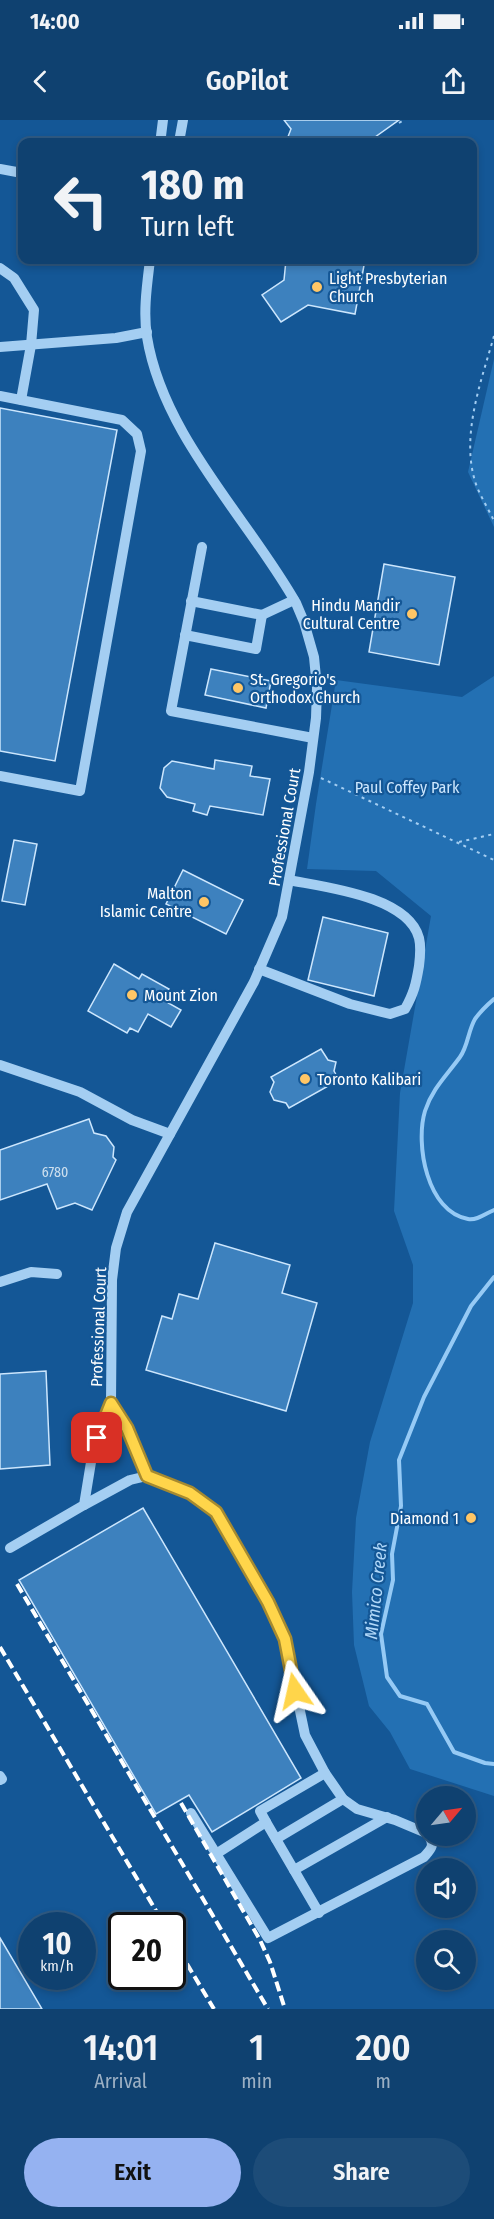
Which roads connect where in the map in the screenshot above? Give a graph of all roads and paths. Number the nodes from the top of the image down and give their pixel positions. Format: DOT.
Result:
graph roads {
  1 [pos="163,120"];
  2 [pos="183,120"];
  3 [pos="404,120"];
  4 [pos="399,123"];
  5 [pos="162,138"];
  6 [pos="180,138"];
  7 [pos="0,169"];
  8 [pos="18,172"];
  9 [pos="150,264"];
  10 [pos="0,268"];
  11 [pos="147,332"];
  12 [pos="494,336"];
  13 [pos="31,345"];
  14 [pos="0,347"];
  15 [pos="0,396"];
  16 [pos="21,400"];
  17 [pos="494,521"];
  18 [pos="202,547"];
  19 [pos="294,600"];
  20 [pos="191,602"];
  21 [pos="262,615"];
  22 [pos="185,635"];
  23 [pos="314,738"];
  24 [pos="309,772"];
  25 [pos="0,776"];
  26 [pos="494,834"];
  27 [pos="456,842"];
  28 [pos="494,860"];
  29 [pos="289,880"];
  30 [pos="259,969"];
  31 [pos="0,1065"];
  32 [pos="170,1134"];
  33 [pos="57,1274"];
  34 [pos="0,1282"];
  35 [pos="111,1403"];
  36 [pos="147,1476"];
  37 [pos="84,1505"];
  38 [pos="10,1548"];
  39 [pos="325,1773"];
  40 [pos="343,1799"];
  41 [pos="191,1813"];
  42 [pos="387,1817"];
  43 [pos="266,1822"];
  44 [pos="416,1830"];
  45 [pos="276,1839"];
  46 [pos="432,1846"];
  47 [pos="216,1854"];
  48 [pos="294,1870"];
  49 [pos="319,1913"];
  1 -- 5 [label="street"];
  2 -- 6 [label="street"];
  3 -- 4 [label="path"];
  7 -- 8 [label="street"];
  9 -- 11 [label="street, Professional Court"];
  10 -- 13 [label="street"];
  11 -- 13 [label="street"];
  11 -- 19 [label="street, Professional Court"];
  12 -- 17 [label="path"];
  13 -- 14 [label="street"];
  13 -- 16 [label="street"];
  15 -- 16 [label="street"];
  16 -- 25 [label="street"];
  18 -- 20 [label="street"];
  19 -- 21 [label="street"];
  19 -- 23 [label="street, Professional Court"];
  20 -- 21 [label="street"];
  20 -- 22 [label="street"];
  21 -- 22 [label="street"];
  22 -- 23 [label="street"];
  23 -- 24 [label="street, Professional Court"];
  24 -- 27 [label="path"];
  24 -- 29 [label="street, Professional Court"];
  26 -- 27 [label="path"];
  27 -- 28 [label="path"];
  29 -- 30 [label="street, Professional Court"];
  29 -- 30 [label="street"];
  30 -- 32 [label="street, Professional Court"];
  31 -- 32 [label="street"];
  32 -- 35 [label="street, Professional Court"];
  33 -- 34 [label="street"];
  35 -- 36 [label="street"];
  35 -- 37 [label="street"];
  36 -- 37 [label="street"];
  36 -- 39 [label="street"];
  37 -- 38 [label="street"];
  39 -- 40 [label="street"];
  39 -- 43 [label="street"];
  40 -- 42 [label="street"];
  40 -- 45 [label="street"];
  41 -- 47 [label="street"];
  42 -- 44 [label="street"];
  42 -- 48 [label="street"];
  43 -- 45 [label="street"];
  43 -- 47 [label="street"];
  45 -- 48 [label="street"];
  46 -- 49 [label="street"];
  47 -- 49 [label="street"];
  48 -- 49 [label="street"];
}
